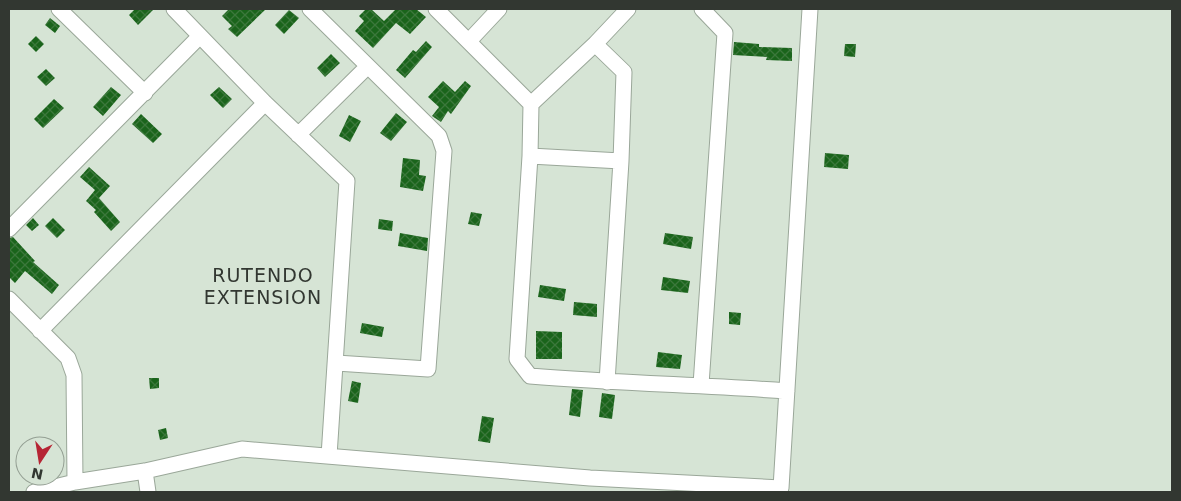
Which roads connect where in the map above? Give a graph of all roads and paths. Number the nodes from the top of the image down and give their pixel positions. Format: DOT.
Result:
graph roads {
  1 [pos="59,9"];
  2 [pos="174,9"];
  3 [pos="310,9"];
  4 [pos="436,9"];
  5 [pos="500,9"];
  6 [pos="628,9"];
  7 [pos="702,9"];
  8 [pos="810,9"];
  9 [pos="200,36"];
  10 [pos="469,41"];
  11 [pos="595,44"];
  12 [pos="367,67"];
  13 [pos="145,93"];
  14 [pos="265,103"];
  15 [pos="531,104"];
  16 [pos="298,135"];
  17 [pos="530,156"];
  18 [pos="621,161"];
  19 [pos="9,229"];
  20 [pos="9,299"];
  21 [pos="40,331"];
  22 [pos="336,363"];
  23 [pos="607,382"];
  24 [pos="701,385"];
  25 [pos="787,391"];
  26 [pos="329,456"];
  27 [pos="145,471"];
  28 [pos="75,482"];
  29 [pos="589,485"];
  30 [pos="34,492"];
  31 [pos="148,492"];
  1 -- 13 [label="street"];
  2 -- 9 [label="street"];
  3 -- 12 [label="street"];
  4 -- 10 [label="street"];
  5 -- 10 [label="street"];
  6 -- 11 [label="street"];
  7 -- 24 [label="street"];
  8 -- 25 [label="street"];
  9 -- 13 [label="street"];
  9 -- 14 [label="street"];
  10 -- 15 [label="street"];
  11 -- 15 [label="street"];
  11 -- 18 [label="street"];
  12 -- 16 [label="street"];
  12 -- 22 [label="street"];
  13 -- 19 [label="street"];
  14 -- 16 [label="street"];
  14 -- 21 [label="street"];
  15 -- 17 [label="street"];
  16 -- 22 [label="street"];
  17 -- 18 [label="street"];
  17 -- 23 [label="street"];
  18 -- 23 [label="street"];
  20 -- 21 [label="street"];
  21 -- 28 [label="street"];
  22 -- 26 [label="street"];
  23 -- 24 [label="street"];
  24 -- 25 [label="street"];
  25 -- 29 [label="street"];
  26 -- 27 [label="street"];
  26 -- 29 [label="street"];
  27 -- 28 [label="street"];
  27 -- 31 [label="street"];
  28 -- 30 [label="street"];
}
